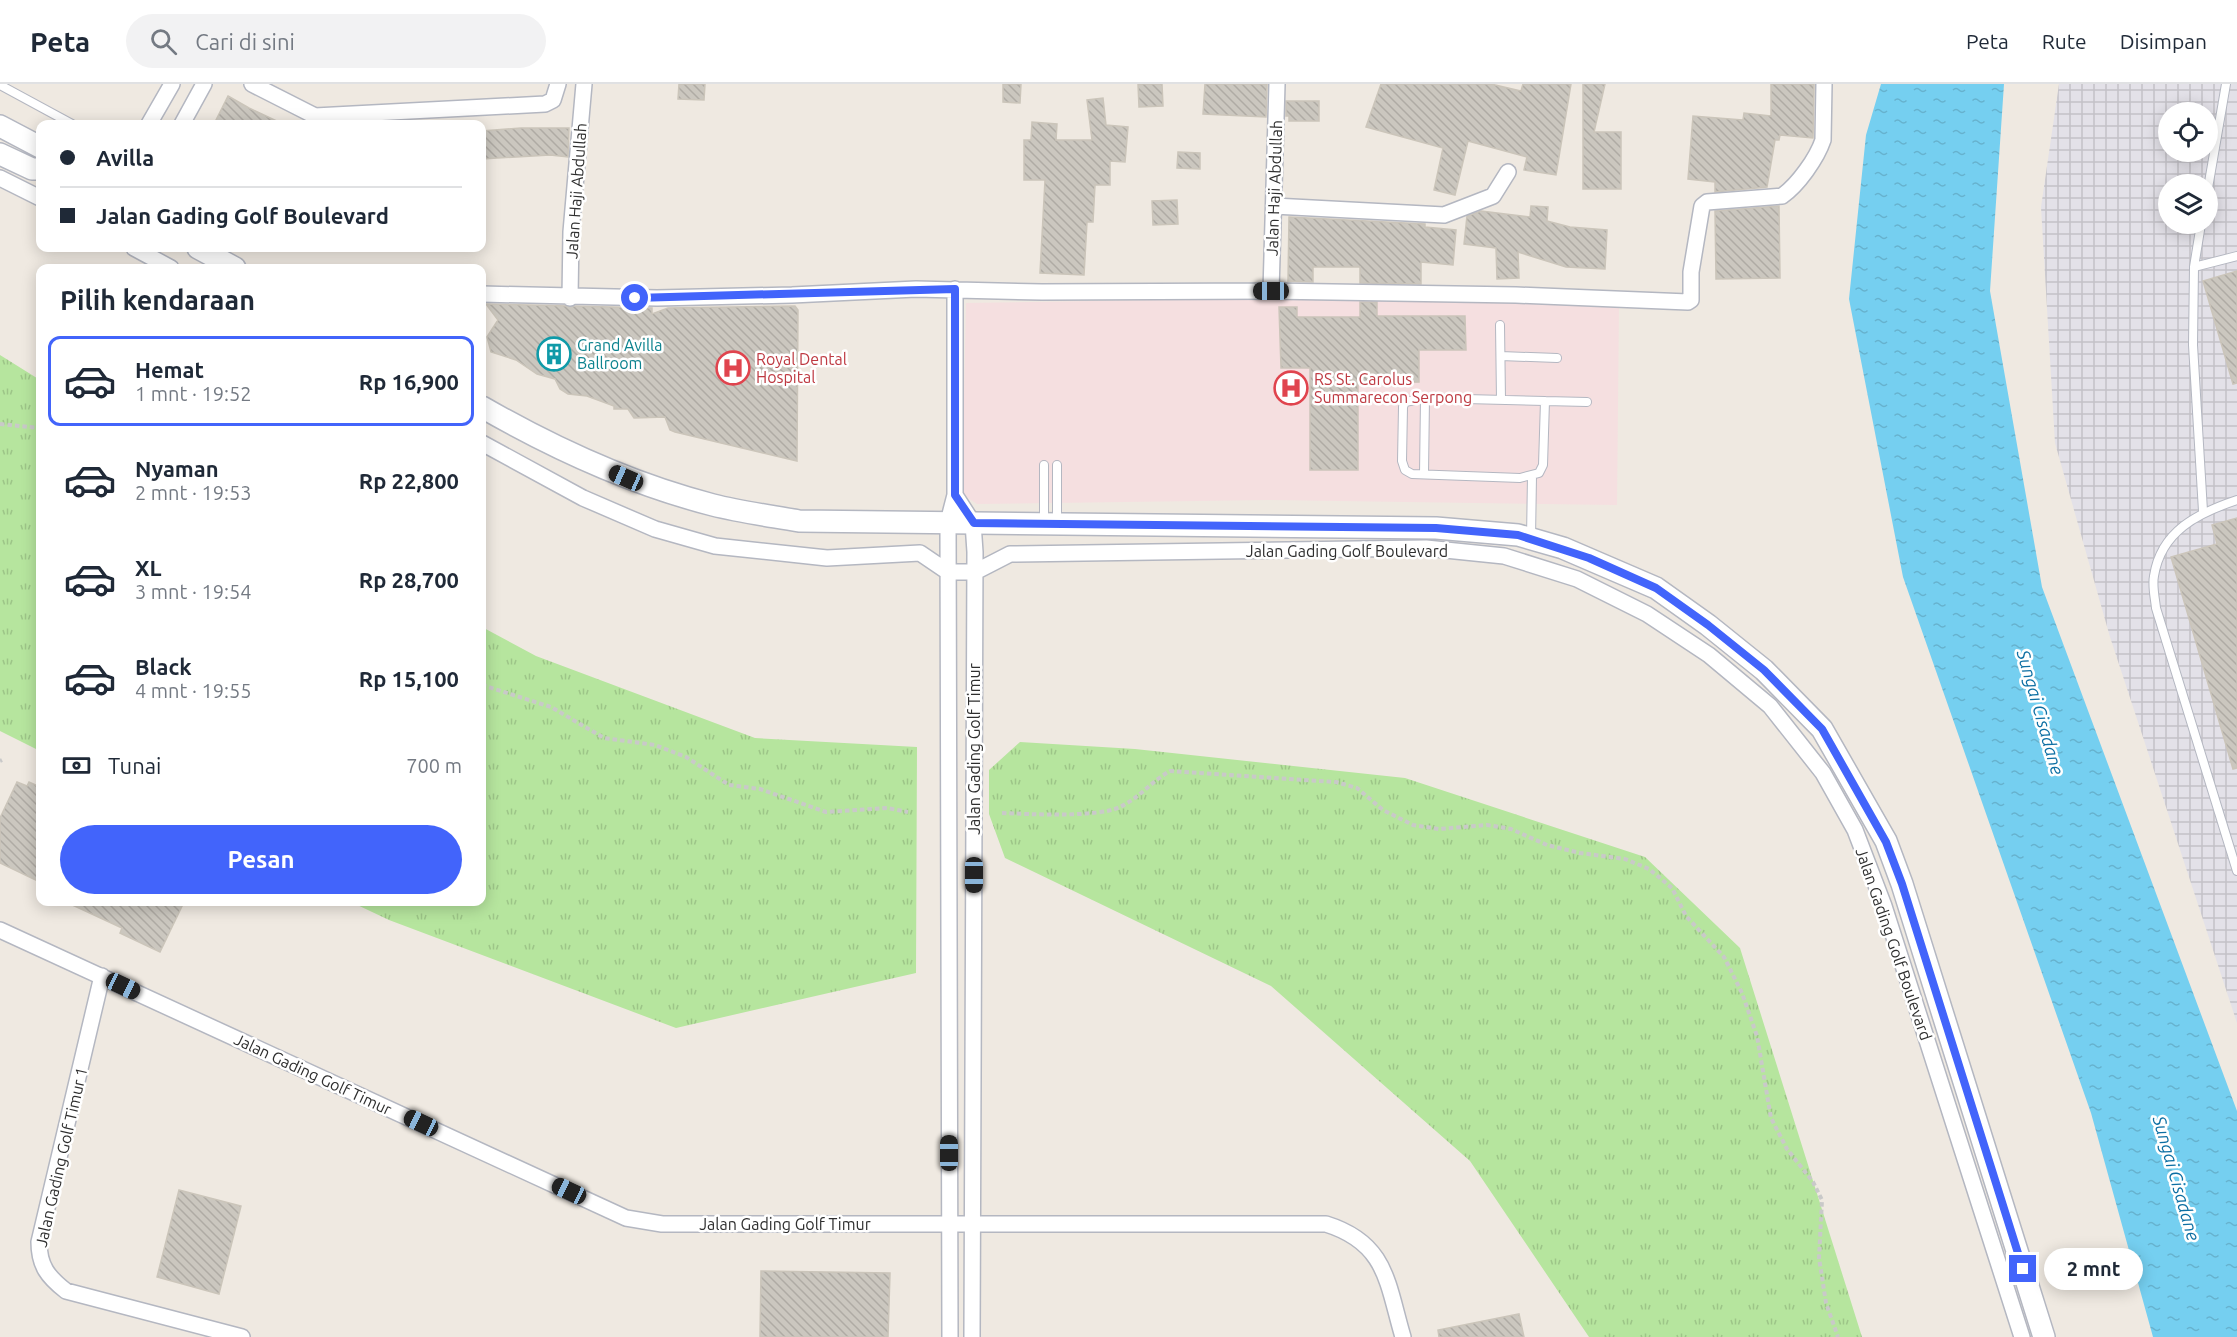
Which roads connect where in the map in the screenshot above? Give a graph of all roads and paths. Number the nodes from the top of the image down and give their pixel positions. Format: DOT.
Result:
graph roads {
  1 [pos="172,84"];
  2 [pos="204,84"];
  3 [pos="252,84"];
  4 [pos="558,84"];
  5 [pos="584,84"];
  6 [pos="1277,84"];
  7 [pos="1824,84"];
  8 [pos="2226,84"];
  9 [pos="0,85"];
  10 [pos="65,120"];
  11 [pos="151,120"];
  12 [pos="184,120"];
  13 [pos="0,126"];
  14 [pos="36,145"];
  15 [pos="0,154"];
  16 [pos="36,170"];
  17 [pos="1508,172"];
  18 [pos="2210,174"];
  19 [pos="0,177"];
  20 [pos="36,196"];
  21 [pos="1274,206"];
  22 [pos="2199,234"];
  23 [pos="141,252"];
  24 [pos="205,252"];
  25 [pos="2237,256"];
  26 [pos="164,264"];
  27 [pos="228,264"];
  28 [pos="2194,267"];
  29 [pos="955,289"];
  30 [pos="1271,291"];
  31 [pos="486,294"];
  32 [pos="570,298"];
  33 [pos="1500,325"];
  34 [pos="1501,356"];
  35 [pos="1557,358"];
  36 [pos="1425,398"];
  37 [pos="1501,400"];
  38 [pos="1545,401"];
  39 [pos="1587,402"];
  40 [pos="486,409"];
  41 [pos="0,424"];
  42 [pos="36,428"];
  43 [pos="486,445"];
  44 [pos="1044,465"];
  45 [pos="1057,465"];
  46 [pos="1424,474"];
  47 [pos="1532,476"];
  48 [pos="955,495"];
  49 [pos="2237,500"];
  50 [pos="2203,511"];
  51 [pos="948,522"];
  52 [pos="974,523"];
  53 [pos="1050,523"];
  54 [pos="1531,538"];
  55 [pos="948,572"];
  56 [pos="975,572"];
  57 [pos="486,686"];
  58 [pos="908,812"];
  59 [pos="1002,813"];
  60 [pos="2237,871"];
  61 [pos="0,930"];
  62 [pos="102,976"];
  63 [pos="950,1223"];
  64 [pos="972,1224"];
  65 [pos="242,1337"];
  66 [pos="950,1337"];
  67 [pos="972,1337"];
  68 [pos="1404,1337"];
  69 [pos="1838,1337"];
  70 [pos="2022,1337"];
  71 [pos="2044,1337"];
  1 -- 11 [label="street"];
  2 -- 12 [label="street"];
  3 -- 4 [label="street"];
  5 -- 32 [label="street, Jalan Haji Abdullah"];
  6 -- 21 [label="street, Jalan Haji Abdullah"];
  7 -- 30 [label="street"];
  8 -- 18 [label="lane"];
  9 -- 10 [label="lane"];
  13 -- 14 [label="main road"];
  15 -- 16 [label="main road"];
  17 -- 21 [label="street"];
  19 -- 20 [label="street"];
  21 -- 30 [label="street, Jalan Haji Abdullah"];
  22 -- 28 [label="lane"];
  23 -- 26 [label="street"];
  24 -- 27 [label="main road"];
  25 -- 28 [label="lane"];
  28 -- 50 [label="lane"];
  29 -- 30 [label="street"];
  29 -- 32 [label="street"];
  29 -- 48 [label="street, Jalan Gading Golf Timur"];
  31 -- 32 [label="street"];
  33 -- 34 [label="lane"];
  34 -- 35 [label="lane"];
  34 -- 37 [label="lane"];
  36 -- 37 [label="lane"];
  36 -- 46 [label="lane"];
  36 -- 46 [label="lane"];
  37 -- 38 [label="lane"];
  38 -- 39 [label="lane"];
  38 -- 47 [label="lane"];
  40 -- 51 [label="main road, Jalan Gading Golf Boulevard"];
  41 -- 42 [label="path"];
  43 -- 55 [label="street"];
  44 -- 53 [label="lane"];
  45 -- 53 [label="lane"];
  46 -- 47 [label="lane"];
  47 -- 54 [label="lane"];
  48 -- 51 [label="street, Jalan Gading Golf Timur"];
  48 -- 52 [label="street"];
  49 -- 50 [label="lane"];
  50 -- 60 [label="lane"];
  51 -- 52 [label="main road, Jalan Gading Golf Boulevard"];
  51 -- 55 [label="street, Jalan Gading Golf Timur"];
  52 -- 53 [label="main road, Jalan Gading Golf Boulevard"];
  52 -- 56 [label="street, Jalan Gading Golf Timur"];
  53 -- 54 [label="main road, Jalan Gading Golf Boulevard"];
  54 -- 71 [label="main road, Jalan Gading Golf Boulevard"];
  55 -- 56 [label="street, Jalan Gading Golf Boulevard"];
  55 -- 63 [label="street, Jalan Gading Golf Timur"];
  56 -- 64 [label="street, Jalan Gading Golf Timur"];
  56 -- 70 [label="street, Jalan Gading Golf Boulevard"];
  57 -- 58 [label="path"];
  59 -- 69 [label="path"];
  61 -- 62 [label="street, Jalan Gading Golf Timur"];
  62 -- 63 [label="street, Jalan Gading Golf Timur"];
  62 -- 65 [label="street, Jalan Gading Golf Timur 1"];
  63 -- 64 [label="street"];
  63 -- 66 [label="street, Jalan Gading Golf Timur"];
  64 -- 67 [label="street, Jalan Gading Golf Timur"];
  64 -- 68 [label="street"];
}
